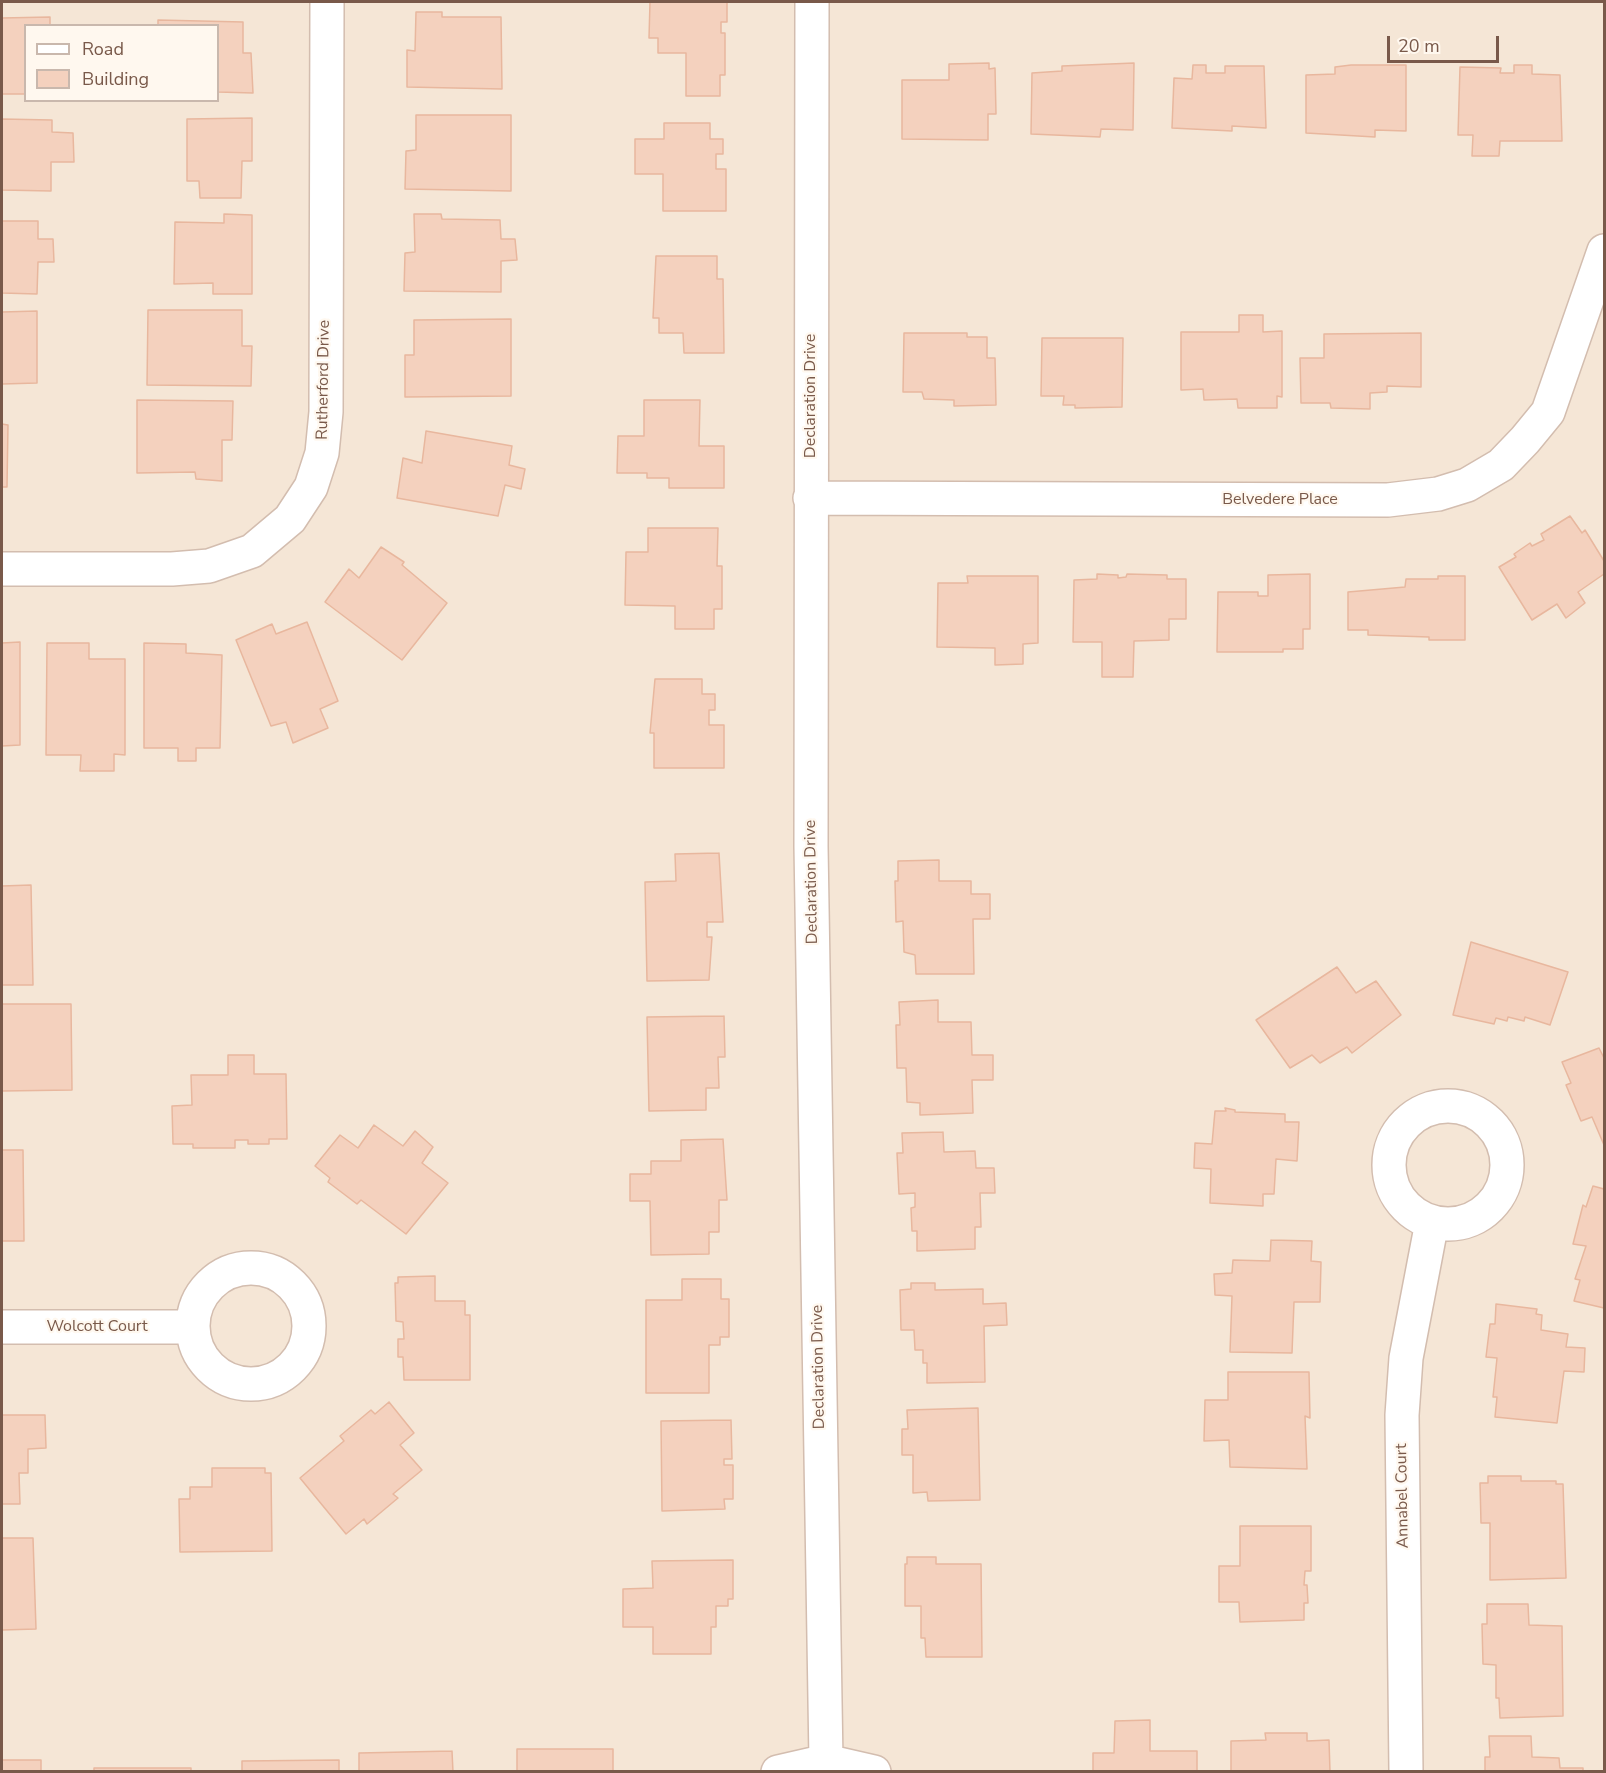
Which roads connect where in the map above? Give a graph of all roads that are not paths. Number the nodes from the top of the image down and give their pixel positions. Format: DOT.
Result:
graph roads {
  1 [pos="327,2"];
  2 [pos="812,2"];
  3 [pos="1605,251"];
  4 [pos="810,498"];
  5 [pos="2,569"];
  6 [pos="1432,1222"];
  7 [pos="2,1327"];
  8 [pos="192,1327"];
  9 [pos="825,1761"];
  10 [pos="778,1772"];
  11 [pos="874,1772"];
  12 [pos="1406,1772"];
  1 -- 5 [label="street, Rutherford Drive"];
  2 -- 4 [label="street, Declaration Drive"];
  3 -- 4 [label="street, Belvedere Place"];
  4 -- 9 [label="street, Declaration Drive"];
  6 -- 12 [label="street, Annabel Court"];
  7 -- 8 [label="street, Wolcott Court"];
  9 -- 10 [label="street"];
  9 -- 11 [label="street"];
}
